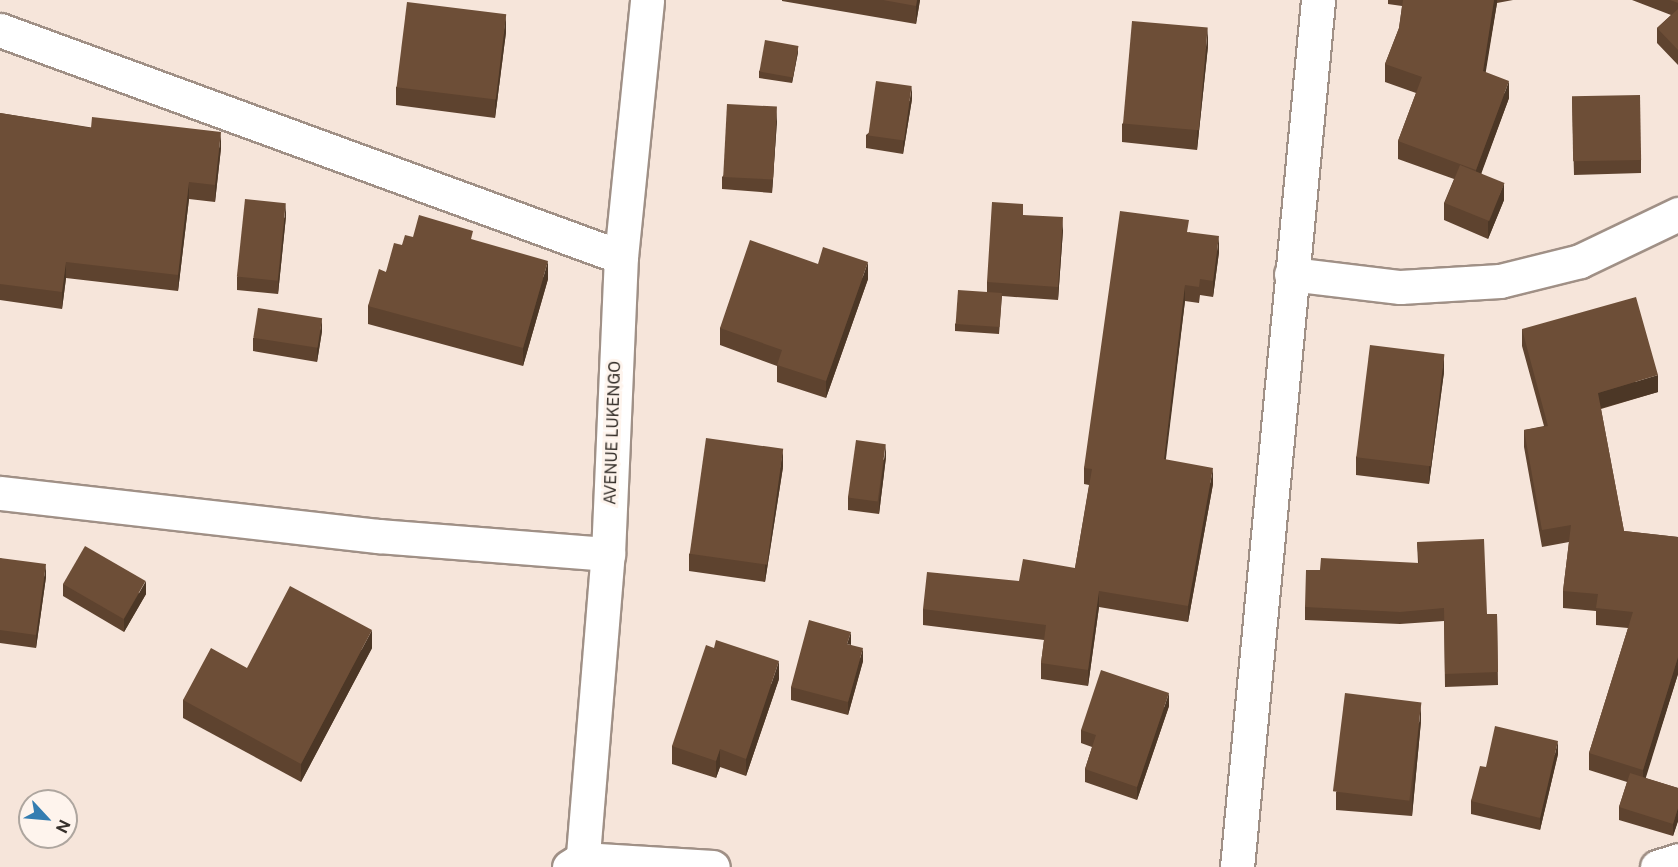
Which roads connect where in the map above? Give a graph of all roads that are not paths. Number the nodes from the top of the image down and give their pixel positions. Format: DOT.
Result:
graph roads {
  1 [pos="647,0"];
  2 [pos="1318,0"];
  3 [pos="0,30"];
  4 [pos="1678,214"];
  5 [pos="621,257"];
  6 [pos="1291,274"];
  7 [pos="0,493"];
  8 [pos="608,554"];
  9 [pos="1678,861"];
  10 [pos="578,864"];
  11 [pos="713,867"];
  12 [pos="1237,867"];
  13 [pos="1657,867"];
  1 -- 5 [label="street, AVENUE LUKENGO"];
  2 -- 6 [label="street"];
  3 -- 5 [label="street"];
  4 -- 6 [label="street"];
  5 -- 8 [label="street, AVENUE LUKENGO"];
  6 -- 12 [label="street"];
  7 -- 8 [label="street"];
  8 -- 10 [label="street, AVENUE LUKENGO"];
  9 -- 13 [label="street"];
  10 -- 11 [label="street"];
}
